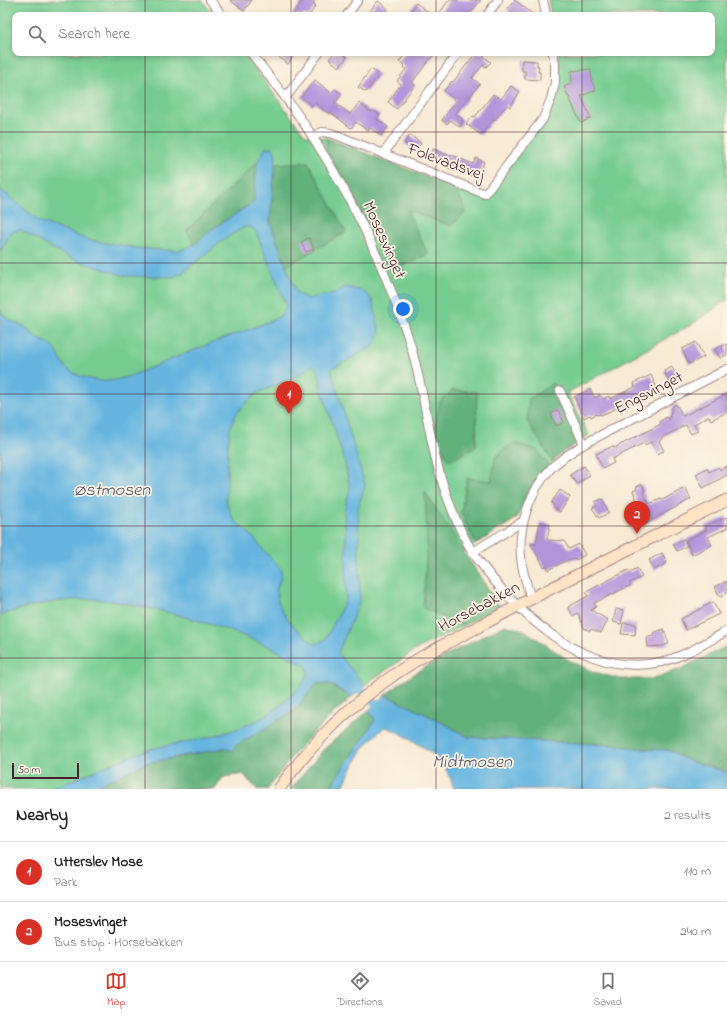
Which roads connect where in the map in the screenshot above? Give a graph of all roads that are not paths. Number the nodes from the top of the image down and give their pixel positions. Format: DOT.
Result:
graph roads {
  1 [pos="210,0"];
  2 [pos="358,0"];
  3 [pos="498,0"];
  4 [pos="544,0"];
  5 [pos="220,12"];
  6 [pos="349,12"];
  7 [pos="489,12"];
  8 [pos="546,12"];
  9 [pos="253,56"];
  10 [pos="317,56"];
  11 [pos="456,56"];
  12 [pos="554,56"];
  13 [pos="286,97"];
  14 [pos="313,137"];
  15 [pos="383,154"];
  16 [pos="727,369"];
  17 [pos="560,391"];
  18 [pos="584,444"];
  19 [pos="727,500"];
  20 [pos="522,522"];
  21 [pos="473,552"];
  22 [pos="531,599"];
  23 [pos="517,606"];
  24 [pos="727,631"];
  25 [pos="279,789"];
  1 -- 5 [label="street"];
  2 -- 6 [label="street"];
  3 -- 7 [label="street"];
  4 -- 8 [label="street"];
  9 -- 13 [label="street, Mosesvinget"];
  10 -- 13 [label="street"];
  11 -- 15 [label="street"];
  12 -- 15 [label="street, Folevadsvej"];
  13 -- 14 [label="street, Mosesvinget"];
  14 -- 15 [label="street, Folevadsvej"];
  14 -- 21 [label="street, Mosesvinget"];
  16 -- 18 [label="street, Engsvinget"];
  17 -- 18 [label="street"];
  18 -- 20 [label="street, Engsvinget"];
  19 -- 22 [label="street, Horsebakken"];
  20 -- 21 [label="street"];
  20 -- 22 [label="street, Engsvinget"];
  21 -- 23 [label="street, Mosesvinget"];
  22 -- 23 [label="street, Horsebakken"];
  23 -- 24 [label="street, Mosesvinget"];
  23 -- 25 [label="street, Horsebakken"];
}
